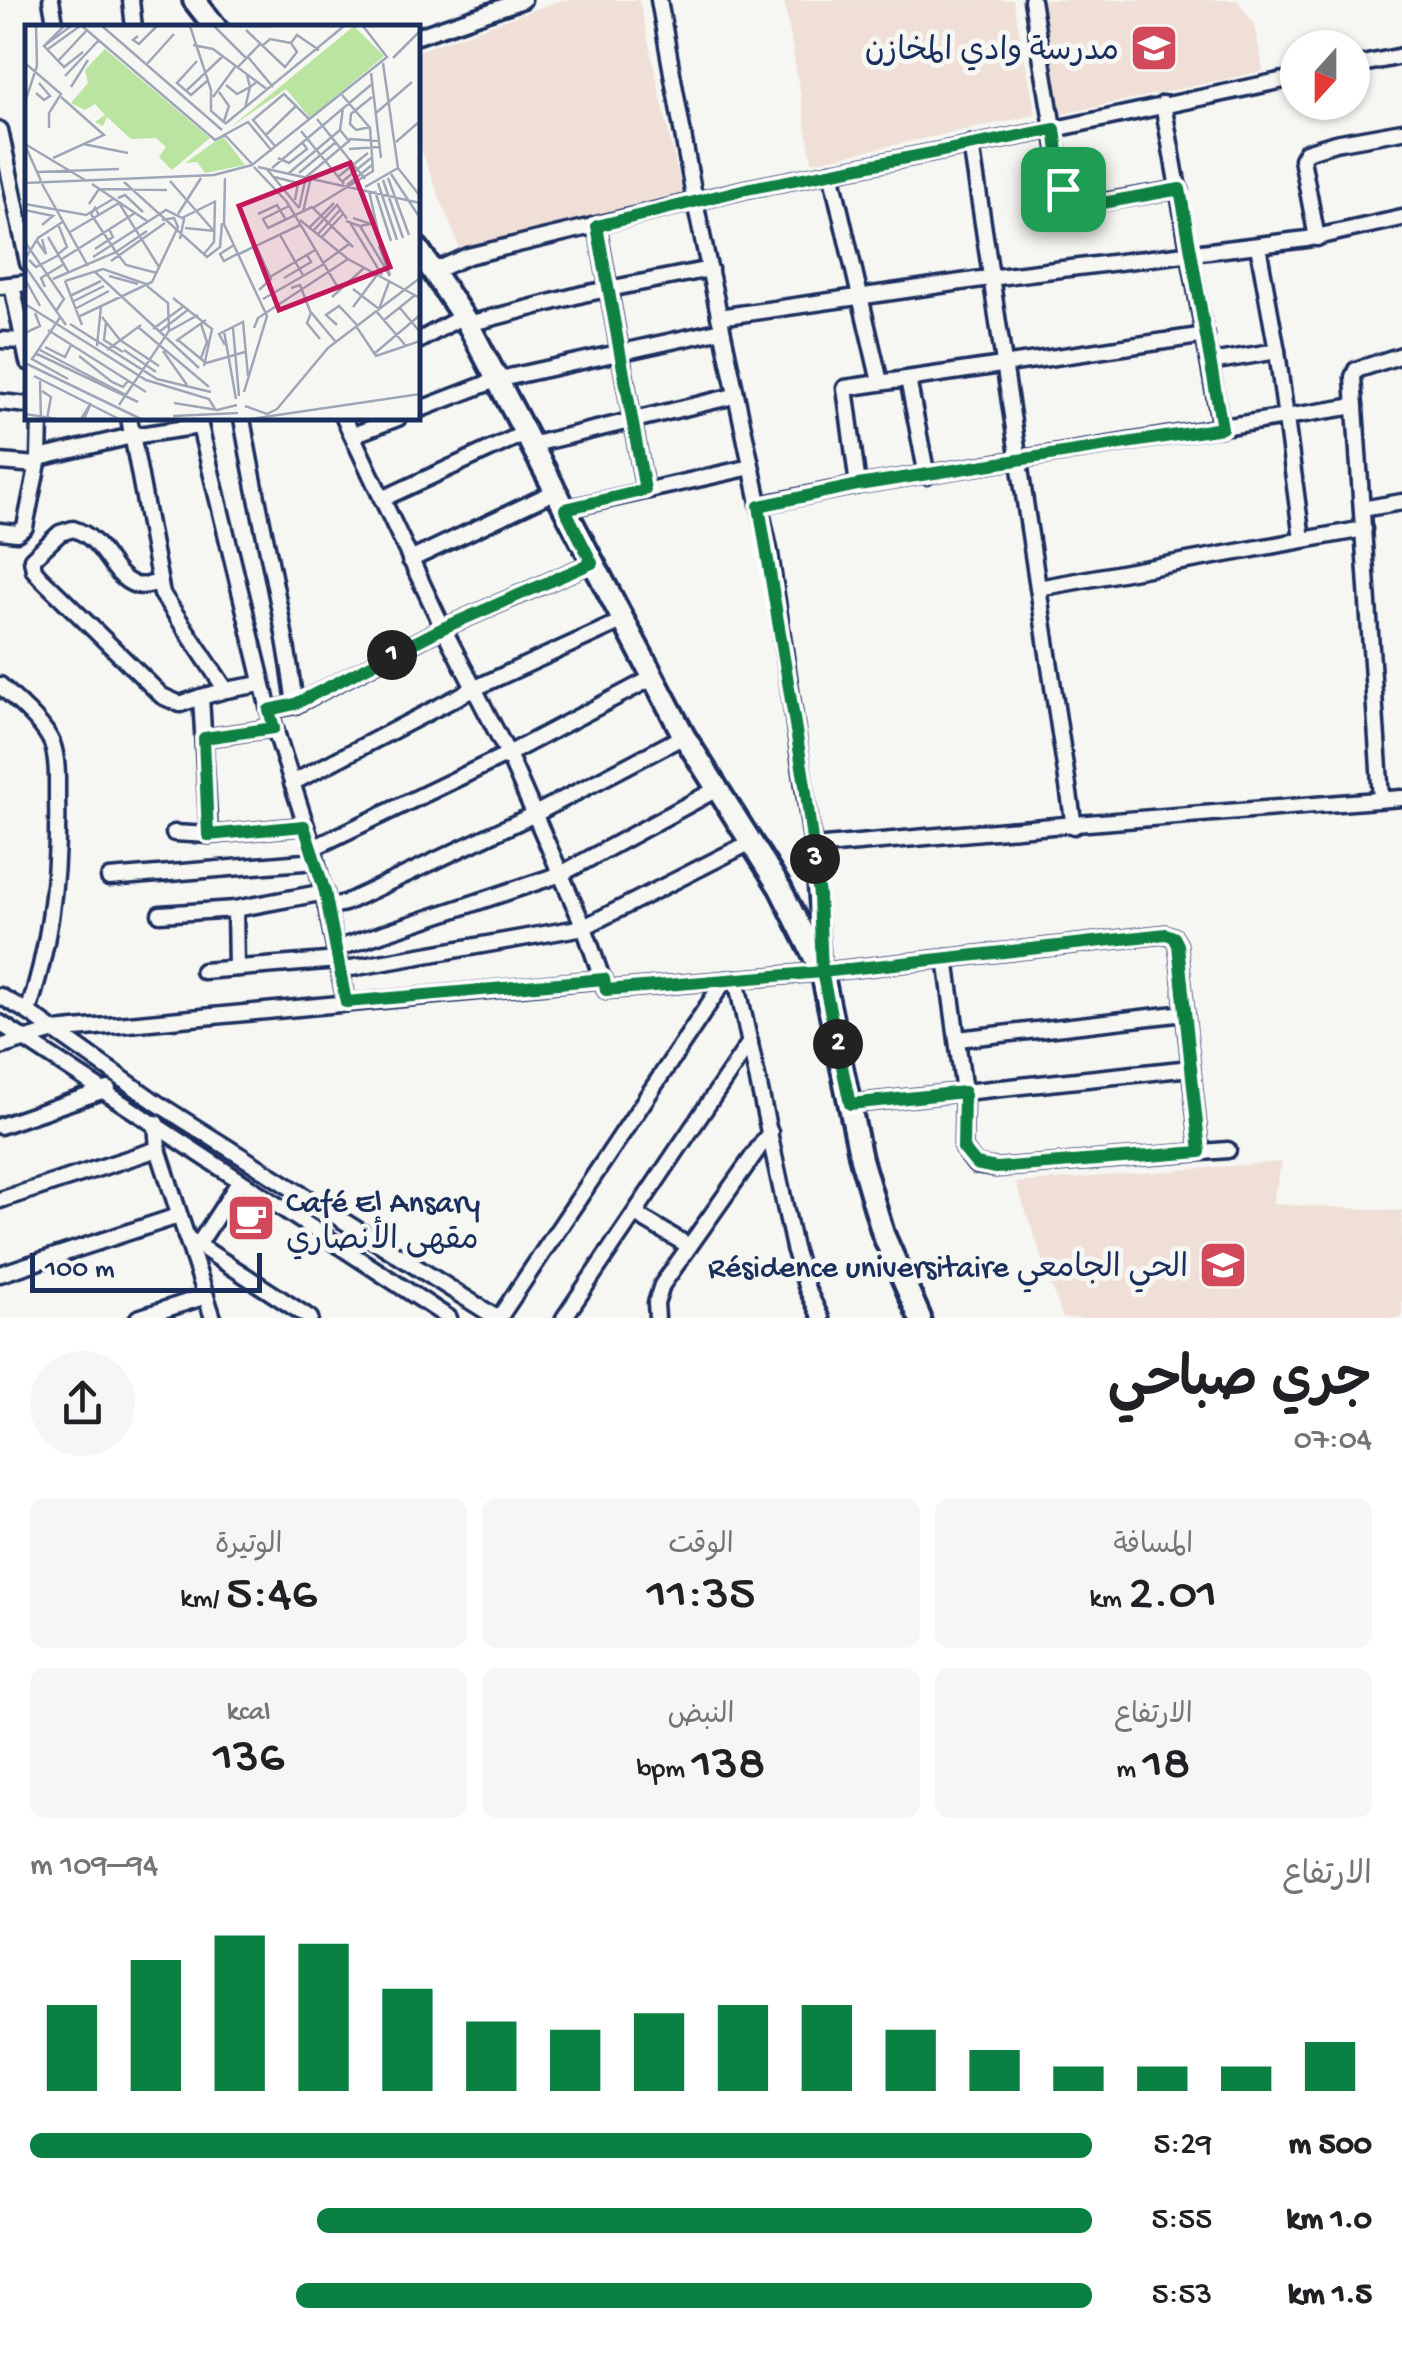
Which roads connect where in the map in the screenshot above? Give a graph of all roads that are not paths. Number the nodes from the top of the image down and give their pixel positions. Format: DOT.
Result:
graph roads {
  1 [pos="52,0"];
  2 [pos="130,0"];
  3 [pos="194,0"];
  4 [pos="523,0"];
  5 [pos="659,0"];
  6 [pos="1032,0"];
  7 [pos="56,25"];
  8 [pos="134,25"];
  9 [pos="214,25"];
  10 [pos="420,35"];
  11 [pos="1402,56"];
  12 [pos="1370,62"];
  13 [pos="1280,81"];
  14 [pos="1163,104"];
  15 [pos="1055,129"];
  16 [pos="0,130"];
  17 [pos="1402,131"];
  18 [pos="970,144"];
  19 [pos="2,156"];
  20 [pos="831,172"];
  21 [pos="1180,189"];
  22 [pos="695,202"];
  23 [pos="1402,218"];
  24 [pos="597,226"];
  25 [pos="1317,238"];
  26 [pos="1258,246"];
  27 [pos="25,251"];
  28 [pos="420,252"];
  29 [pos="1192,253"];
  30 [pos="710,269"];
  31 [pos="434,271"];
  32 [pos="989,278"];
  33 [pos="13,284"];
  34 [pos="609,289"];
  35 [pos="862,295"];
  36 [pos="466,320"];
  37 [pos="720,324"];
  38 [pos="1206,335"];
  39 [pos="0,340"];
  40 [pos="420,340"];
  41 [pos="25,342"];
  42 [pos="1277,351"];
  43 [pos="620,352"];
  44 [pos="1402,355"];
  45 [pos="1212,362"];
  46 [pos="1004,365"];
  47 [pos="908,379"];
  48 [pos="496,380"];
  49 [pos="880,382"];
  50 [pos="734,396"];
  51 [pos="0,402"];
  52 [pos="25,405"];
  53 [pos="1355,406"];
  54 [pos="420,409"];
  55 [pos="1287,418"];
  56 [pos="632,419"];
  57 [pos="40,420"];
  58 [pos="129,420"];
  59 [pos="242,420"];
  60 [pos="345,420"];
  61 [pos="393,420"];
  62 [pos="199,422"];
  63 [pos="1222,428"];
  64 [pos="353,435"];
  65 [pos="132,436"];
  66 [pos="528,439"];
  67 [pos="38,461"];
  68 [pos="0,462"];
  69 [pos="1021,462"];
  70 [pos="751,466"];
  71 [pos="926,476"];
  72 [pos="858,485"];
  73 [pos="645,490"];
  74 [pos="382,498"];
  75 [pos="560,500"];
  76 [pos="1402,502"];
  77 [pos="759,506"];
  78 [pos="1362,509"];
  79 [pos="1364,529"];
  80 [pos="0,530"];
  81 [pos="1302,539"];
  82 [pos="410,560"];
  83 [pos="592,563"];
  84 [pos="158,583"];
  85 [pos="1038,588"];
  86 [pos="622,621"];
  87 [pos="443,628"];
  88 [pos="654,677"];
  89 [pos="261,684"];
  90 [pos="0,685"];
  91 [pos="474,689"];
  92 [pos="226,690"];
  93 [pos="201,697"];
  94 [pos="295,704"];
  95 [pos="269,710"];
  96 [pos="274,728"];
  97 [pos="684,736"];
  98 [pos="204,738"];
  99 [pos="508,754"];
  100 [pos="292,783"];
  101 [pos="715,790"];
  102 [pos="1402,798"];
  103 [pos="1381,800"];
  104 [pos="534,814"];
  105 [pos="304,826"];
  106 [pos="1074,826"];
  107 [pos="174,833"];
  108 [pos="208,835"];
  109 [pos="751,842"];
  110 [pos="814,847"];
  111 [pos="314,854"];
  112 [pos="561,874"];
  113 [pos="109,878"];
  114 [pos="326,899"];
  115 [pos="235,909"];
  116 [pos="160,914"];
  117 [pos="584,927"];
  118 [pos="946,958"];
  119 [pos="338,959"];
  120 [pos="236,968"];
  121 [pos="203,970"];
  122 [pos="822,972"];
  123 [pos="604,979"];
  124 [pos="731,980"];
  125 [pos="0,996"];
  126 [pos="346,1002"];
  127 [pos="28,1012"];
  128 [pos="1185,1014"];
  129 [pos="0,1023"];
  130 [pos="54,1031"];
  131 [pos="26,1038"];
  132 [pos="958,1039"];
  133 [pos="750,1042"];
  134 [pos="0,1046"];
  135 [pos="1191,1068"];
  136 [pos="128,1083"];
  137 [pos="102,1091"];
  138 [pos="964,1092"];
  139 [pos="157,1103"];
  140 [pos="850,1104"];
  141 [pos="0,1126"];
  142 [pos="156,1128"];
  143 [pos="770,1132"];
  144 [pos="158,1149"];
  145 [pos="1228,1150"];
  146 [pos="1200,1152"];
  147 [pos="239,1182"];
  148 [pos="0,1200"];
  149 [pos="635,1214"];
  150 [pos="178,1216"];
  151 [pos="192,1241"];
  152 [pos="688,1246"];
  153 [pos="0,1274"];
  154 [pos="206,1296"];
  155 [pos="916,1317"];
  156 [pos="138,1318"];
  157 [pos="213,1318"];
  158 [pos="310,1318"];
  159 [pos="450,1318"];
  160 [pos="498,1318"];
  161 [pos="564,1318"];
  162 [pos="657,1318"];
  163 [pos="821,1318"];
  1 -- 7 [label="street"];
  2 -- 8 [label="street"];
  3 -- 9 [label="street"];
  4 -- 10 [label="street"];
  5 -- 22 [label="street"];
  6 -- 15 [label="street"];
  11 -- 12 [label="street"];
  13 -- 14 [label="street"];
  14 -- 15 [label="street"];
  14 -- 21 [label="street"];
  15 -- 18 [label="street"];
  15 -- 21 [label="street"];
  16 -- 19 [label="street"];
  17 -- 25 [label="street"];
  18 -- 20 [label="street"];
  18 -- 32 [label="street"];
  19 -- 27 [label="street"];
  20 -- 22 [label="street"];
  20 -- 35 [label="street"];
  21 -- 29 [label="street"];
  22 -- 24 [label="street"];
  22 -- 30 [label="street"];
  23 -- 25 [label="street"];
  24 -- 31 [label="street"];
  24 -- 34 [label="street"];
  25 -- 26 [label="street"];
  26 -- 29 [label="street"];
  26 -- 42 [label="street"];
  28 -- 31 [label="street"];
  29 -- 32 [label="street"];
  29 -- 38 [label="street"];
  30 -- 34 [label="street"];
  30 -- 37 [label="street"];
  31 -- 36 [label="street"];
  32 -- 35 [label="street"];
  32 -- 46 [label="street"];
  33 -- 41 [label="street"];
  34 -- 36 [label="street"];
  34 -- 43 [label="street"];
  35 -- 37 [label="street"];
  35 -- 49 [label="street"];
  36 -- 40 [label="street"];
  36 -- 48 [label="street"];
  37 -- 43 [label="street"];
  37 -- 50 [label="street"];
  38 -- 45 [label="street"];
  38 -- 46 [label="street"];
  39 -- 41 [label="street"];
  42 -- 45 [label="street"];
  42 -- 55 [label="street"];
  43 -- 48 [label="street"];
  43 -- 56 [label="street"];
  44 -- 53 [label="street"];
  45 -- 63 [label="street"];
  46 -- 47 [label="street"];
  46 -- 69 [label="street"];
  47 -- 49 [label="street"];
  47 -- 71 [label="street"];
  48 -- 54 [label="street"];
  48 -- 66 [label="street"];
  49 -- 72 [label="street"];
  50 -- 56 [label="street"];
  50 -- 70 [label="street"];
  51 -- 52 [label="street"];
  53 -- 55 [label="street"];
  53 -- 78 [label="street"];
  55 -- 63 [label="street"];
  55 -- 81 [label="street"];
  56 -- 66 [label="street"];
  56 -- 73 [label="street"];
  57 -- 67 [label="street"];
  58 -- 65 [label="street"];
  59 -- 94 [label="street"];
  60 -- 64 [label="street"];
  61 -- 64 [label="street"];
  62 -- 65 [label="street"];
  62 -- 89 [label="street"];
  63 -- 69 [label="street"];
  64 -- 74 [label="street"];
  65 -- 67 [label="street"];
  65 -- 84 [label="street"];
  66 -- 74 [label="street"];
  66 -- 75 [label="street"];
  67 -- 68 [label="street"];
  67 -- 80 [label="street"];
  69 -- 71 [label="street"];
  69 -- 85 [label="street"];
  70 -- 73 [label="street"];
  70 -- 77 [label="street"];
  71 -- 72 [label="street"];
  72 -- 77 [label="street"];
  73 -- 75 [label="street"];
  74 -- 82 [label="street"];
  75 -- 82 [label="street"];
  75 -- 83 [label="street"];
  76 -- 78 [label="street"];
  77 -- 110 [label="street"];
  78 -- 79 [label="street"];
  79 -- 81 [label="street"];
  79 -- 103 [label="street"];
  81 -- 85 [label="street"];
  82 -- 87 [label="street"];
  83 -- 86 [label="street"];
  83 -- 87 [label="street"];
  84 -- 92 [label="street"];
  84 -- 93 [label="street"];
  85 -- 106 [label="street"];
  86 -- 88 [label="street"];
  86 -- 91 [label="street"];
  87 -- 91 [label="street"];
  87 -- 94 [label="street"];
  88 -- 97 [label="street"];
  88 -- 99 [label="street"];
  89 -- 92 [label="street"];
  89 -- 95 [label="street"];
  90 -- 127 [label="street"];
  91 -- 99 [label="street"];
  91 -- 100 [label="street"];
  92 -- 93 [label="street"];
  93 -- 98 [label="street"];
  94 -- 95 [label="street"];
  95 -- 96 [label="street"];
  96 -- 98 [label="street"];
  96 -- 100 [label="street"];
  97 -- 101 [label="street"];
  97 -- 104 [label="street"];
  98 -- 108 [label="street"];
  99 -- 104 [label="street"];
  99 -- 111 [label="street"];
  100 -- 105 [label="street"];
  101 -- 109 [label="street"];
  101 -- 112 [label="street"];
  102 -- 103 [label="street"];
  103 -- 106 [label="street"];
  104 -- 112 [label="street"];
  104 -- 114 [label="street"];
  105 -- 108 [label="street"];
  105 -- 111 [label="street"];
  106 -- 110 [label="street"];
  107 -- 108 [label="street"];
  109 -- 117 [label="street"];
  109 -- 122 [label="street"];
  110 -- 122 [label="street"];
  111 -- 113 [label="street"];
  111 -- 114 [label="street"];
  112 -- 117 [label="street"];
  112 -- 119 [label="street"];
  114 -- 115 [label="street"];
  114 -- 119 [label="street"];
  115 -- 116 [label="street"];
  115 -- 120 [label="street"];
  117 -- 119 [label="street"];
  117 -- 123 [label="street"];
  118 -- 122 [label="street"];
  118 -- 128 [label="street"];
  118 -- 132 [label="street"];
  119 -- 120 [label="street"];
  119 -- 126 [label="street"];
  120 -- 121 [label="street"];
  122 -- 124 [label="street"];
  122 -- 140 [label="street"];
  123 -- 124 [label="street"];
  123 -- 126 [label="street"];
  124 -- 133 [label="street"];
  124 -- 160 [label="street"];
  125 -- 127 [label="street"];
  126 -- 130 [label="street"];
  127 -- 130 [label="street"];
  128 -- 132 [label="street"];
  128 -- 135 [label="street"];
  129 -- 131 [label="street"];
  130 -- 131 [label="street"];
  130 -- 136 [label="street"];
  131 -- 134 [label="street"];
  131 -- 137 [label="street"];
  132 -- 138 [label="street"];
  133 -- 143 [label="street"];
  133 -- 149 [label="street"];
  135 -- 138 [label="street"];
  135 -- 146 [label="street"];
  136 -- 137 [label="street"];
  136 -- 139 [label="street"];
  137 -- 141 [label="street"];
  137 -- 142 [label="street"];
  138 -- 140 [label="street"];
  138 -- 146 [label="street"];
  139 -- 142 [label="street"];
  139 -- 160 [label="street"];
  140 -- 155 [label="street"];
  142 -- 144 [label="street"];
  142 -- 147 [label="street"];
  143 -- 152 [label="street"];
  143 -- 163 [label="street"];
  144 -- 148 [label="street"];
  144 -- 150 [label="street"];
  145 -- 146 [label="street"];
  147 -- 151 [label="street"];
  147 -- 159 [label="street"];
  149 -- 152 [label="street"];
  149 -- 161 [label="street"];
  150 -- 151 [label="street"];
  150 -- 153 [label="street"];
  151 -- 154 [label="street"];
  151 -- 158 [label="street"];
  152 -- 162 [label="street"];
  154 -- 156 [label="street"];
  154 -- 157 [label="street"];
}
